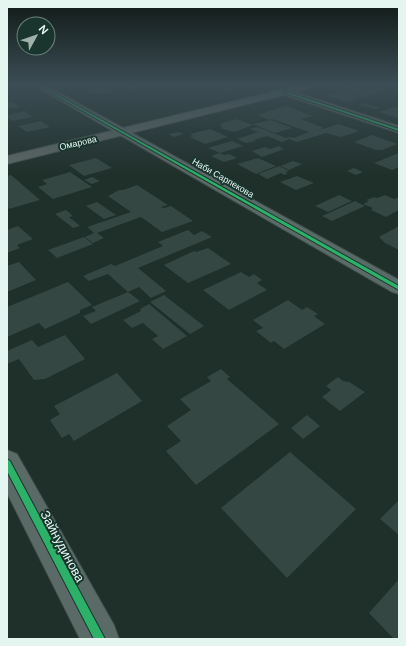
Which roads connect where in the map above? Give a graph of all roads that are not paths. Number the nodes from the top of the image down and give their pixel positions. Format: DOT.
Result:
graph roads {
  1 [pos="91,115"];
  2 [pos="193,115"];
  3 [pos="355,115"];
  4 [pos="399,130"];
  5 [pos="122,133"];
  6 [pos="7,160"];
  7 [pos="399,288"];
  8 [pos="7,464"];
  9 [pos="100,639"];
  1 -- 5 [label="street, Наби Сарпекова"];
  2 -- 5 [label="street, Омарова"];
  3 -- 4 [label="street"];
  5 -- 6 [label="street, Омарова"];
  5 -- 7 [label="street, Наби Сарпекова"];
  8 -- 9 [label="street, Зайнудинова"];
}
